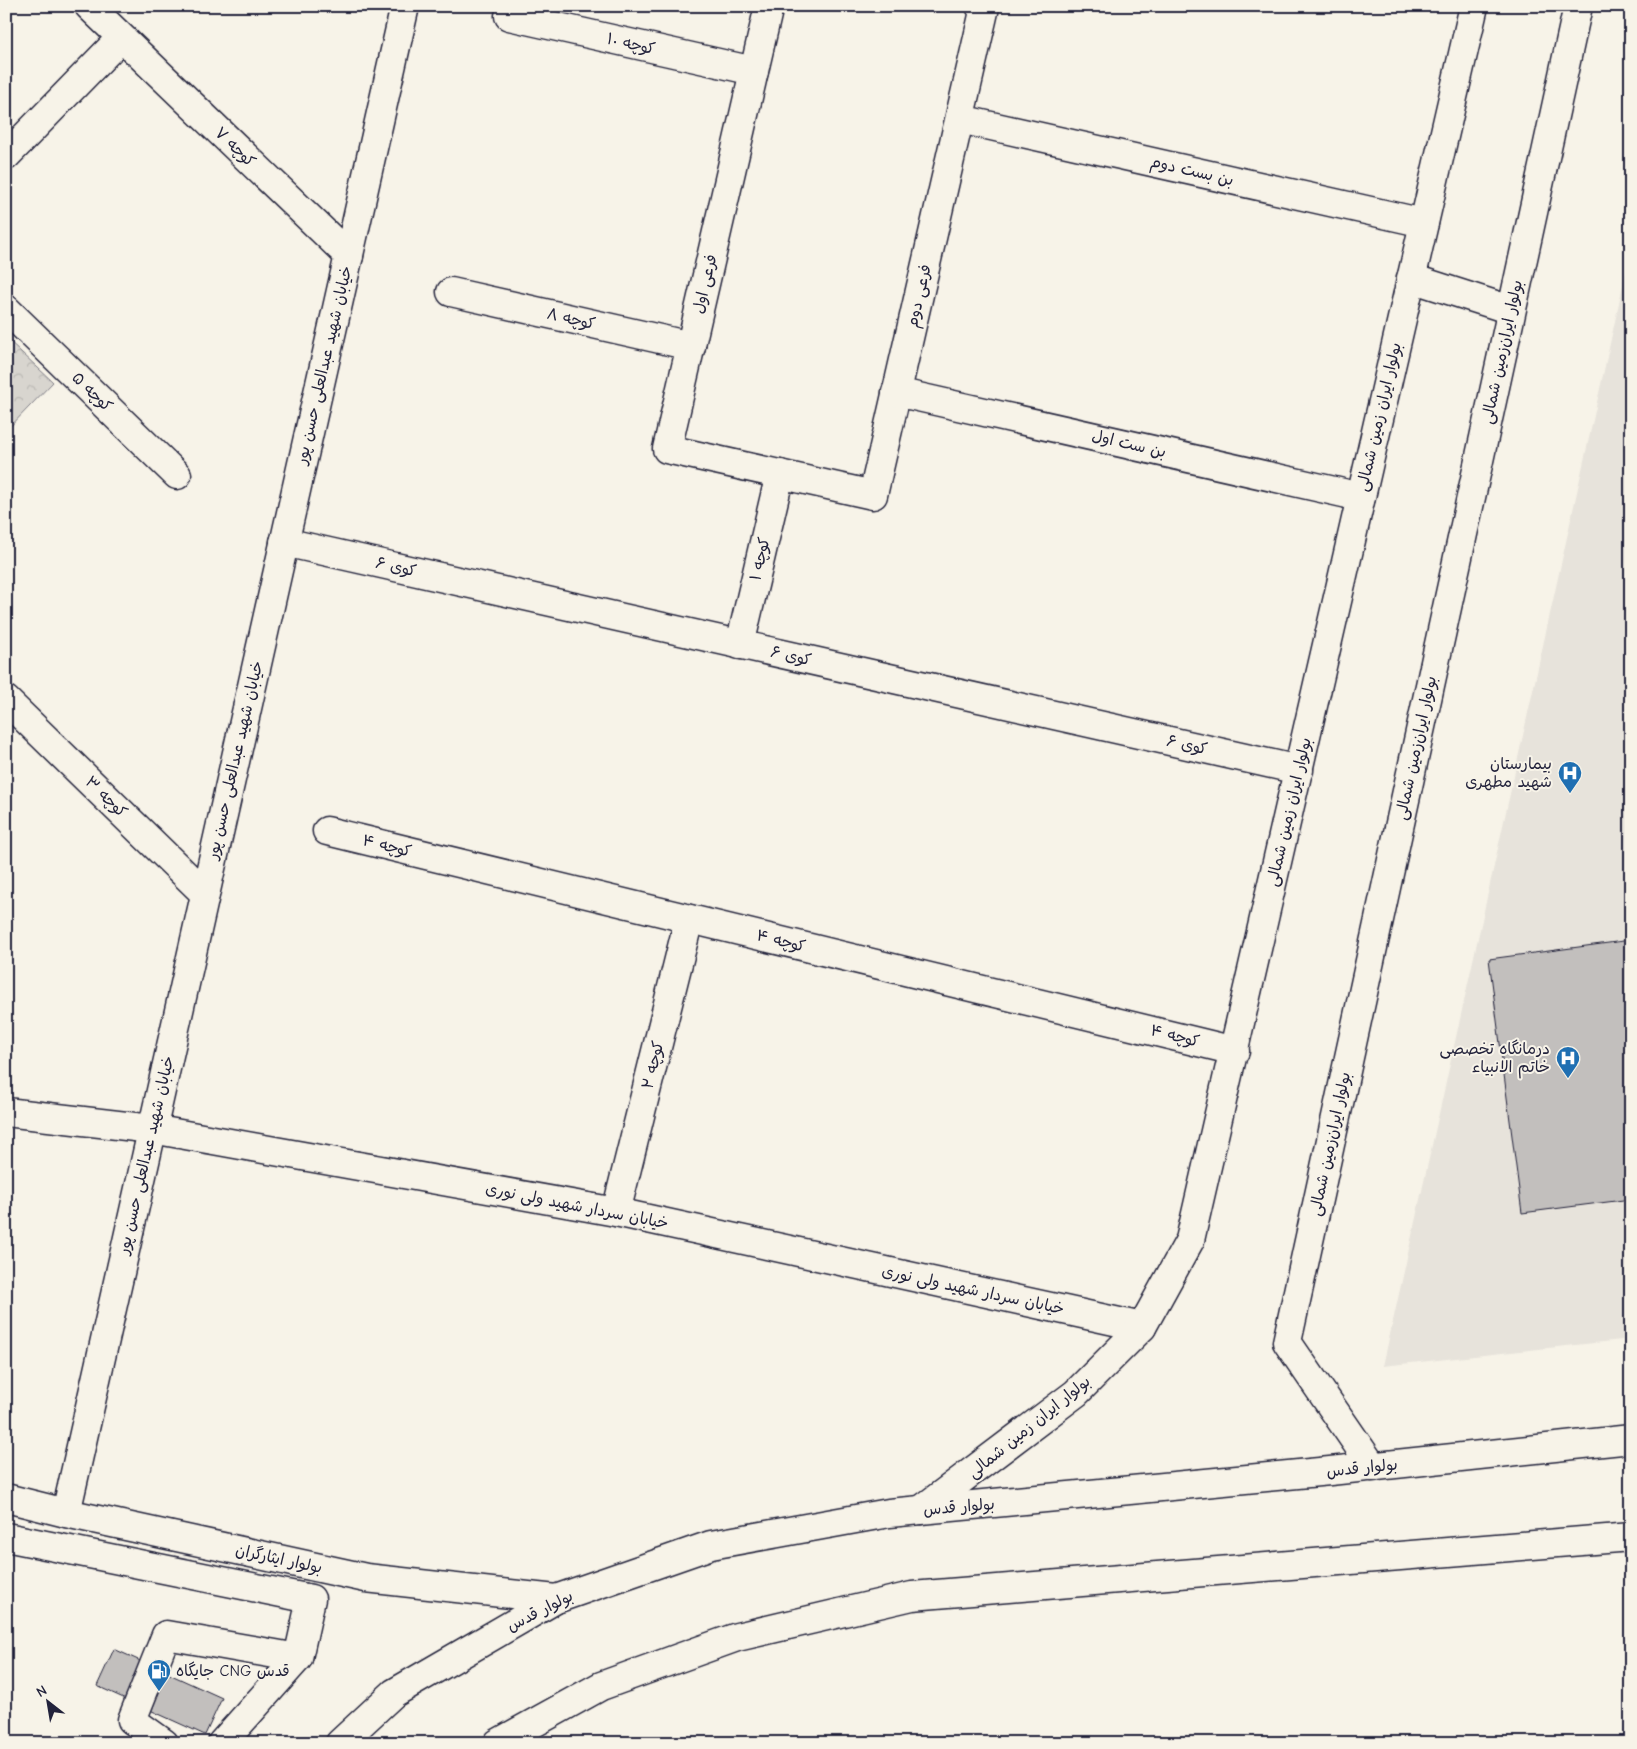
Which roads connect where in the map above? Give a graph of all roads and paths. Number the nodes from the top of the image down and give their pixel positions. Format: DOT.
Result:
graph roads {
  1 [pos="89,6"];
  2 [pos="405,6"];
  3 [pos="769,6"];
  4 [pos="980,6"];
  5 [pos="1474,6"];
  6 [pos="1578,6"];
  7 [pos="509,16"];
  8 [pos="121,38"];
  9 [pos="754,71"];
  10 [pos="960,119"];
  11 [pos="6,156"];
  12 [pos="1424,223"];
  13 [pos="349,256"];
  14 [pos="1411,278"];
  15 [pos="451,292"];
  16 [pos="6,309"];
  17 [pos="1512,310"];
  18 [pos="691,346"];
  19 [pos="896,392"];
  20 [pos="780,474"];
  21 [pos="177,475"];
  22 [pos="1361,497"];
  23 [pos="284,542"];
  24 [pos="740,645"];
  25 [pos="6,700"];
  26 [pos="1299,770"];
  27 [pos="327,831"];
  28 [pos="205,894"];
  29 [pos="689,919"];
  30 [pos="1235,1051"];
  31 [pos="6,1112"];
  32 [pos="152,1129"];
  33 [pos="616,1212"];
  34 [pos="1142,1327"];
  35 [pos="1631,1439"];
  36 [pos="1374,1467"];
  37 [pos="6,1498"];
  38 [pos="921,1510"];
  39 [pos="66,1513"];
  40 [pos="6,1537"];
  41 [pos="1631,1538"];
  42 [pos="556,1599"];
  43 [pos="298,1658"];
  44 [pos="164,1743"];
  45 [pos="222,1743"];
  46 [pos="340,1743"];
  47 [pos="498,1743"];
  1 -- 8 [label="street, کوچه ۷"];
  2 -- 13 [label="street, خیابان شهید عبدالعلی حسن پور"];
  3 -- 9 [label="street, فرعی اول"];
  4 -- 10 [label="street, فرعی دوم"];
  5 -- 12 [label="street, بولوار ایران زمین شمالی"];
  6 -- 17 [label="street, بولوار ایران‌زمین شمالی"];
  7 -- 9 [label="street, کوچه ۱۰"];
  8 -- 11 [label="street"];
  8 -- 13 [label="street, کوچه ۷"];
  9 -- 18 [label="street, فرعی اول"];
  10 -- 12 [label="street, بن بست دوم"];
  10 -- 19 [label="street, فرعی دوم"];
  12 -- 14 [label="street, بولوار ایران زمین شمالی"];
  13 -- 23 [label="street, خیابان شهید عبدالعلی حسن پور"];
  14 -- 17 [label="street"];
  14 -- 22 [label="street, بولوار ایران زمین شمالی"];
  15 -- 18 [label="street, کوچه ۸"];
  16 -- 21 [label="street, کوچه ۵"];
  17 -- 36 [label="street, بولوار ایران‌زمین شمالی"];
  18 -- 20 [label="street, فرعی اول"];
  19 -- 20 [label="street, فرعی دوم"];
  19 -- 22 [label="street, بن ست اول"];
  20 -- 24 [label="street, کوچه ۱"];
  22 -- 26 [label="street, بولوار ایران زمین شمالی"];
  23 -- 24 [label="street, کوی ۶"];
  23 -- 28 [label="street, خیابان شهید عبدالعلی حسن پور"];
  24 -- 26 [label="street, کوی ۶"];
  25 -- 28 [label="street, کوچه ۳"];
  26 -- 30 [label="street, بولوار ایران زمین شمالی"];
  27 -- 29 [label="street, کوچه ۴"];
  28 -- 32 [label="street, خیابان شهید عبدالعلی حسن پور"];
  29 -- 30 [label="street, کوچه ۴"];
  29 -- 33 [label="street, کوچه ۲"];
  30 -- 34 [label="street, بولوار ایران زمین شمالی"];
  31 -- 32 [label="street, خیابان سردار شهید ولی نوری"];
  32 -- 33 [label="street, خیابان سردار شهید ولی نوری"];
  32 -- 39 [label="street, خیابان شهید عبدالعلی حسن پور"];
  33 -- 34 [label="street, خیابان سردار شهید ولی نوری"];
  34 -- 38 [label="street, بولوار ایران زمین شمالی"];
  35 -- 36 [label="street, بولوار قدس"];
  36 -- 38 [label="street, بولوار قدس"];
  37 -- 39 [label="street, بولوار ایثارگران"];
  38 -- 42 [label="street, بولوار قدس"];
  39 -- 42 [label="street, بولوار ایثارگران"];
  40 -- 43 [label="street"];
  41 -- 47 [label="street"];
  42 -- 46 [label="street, بولوار قدس"];
  43 -- 44 [label="street"];
  43 -- 45 [label="street"];
}
